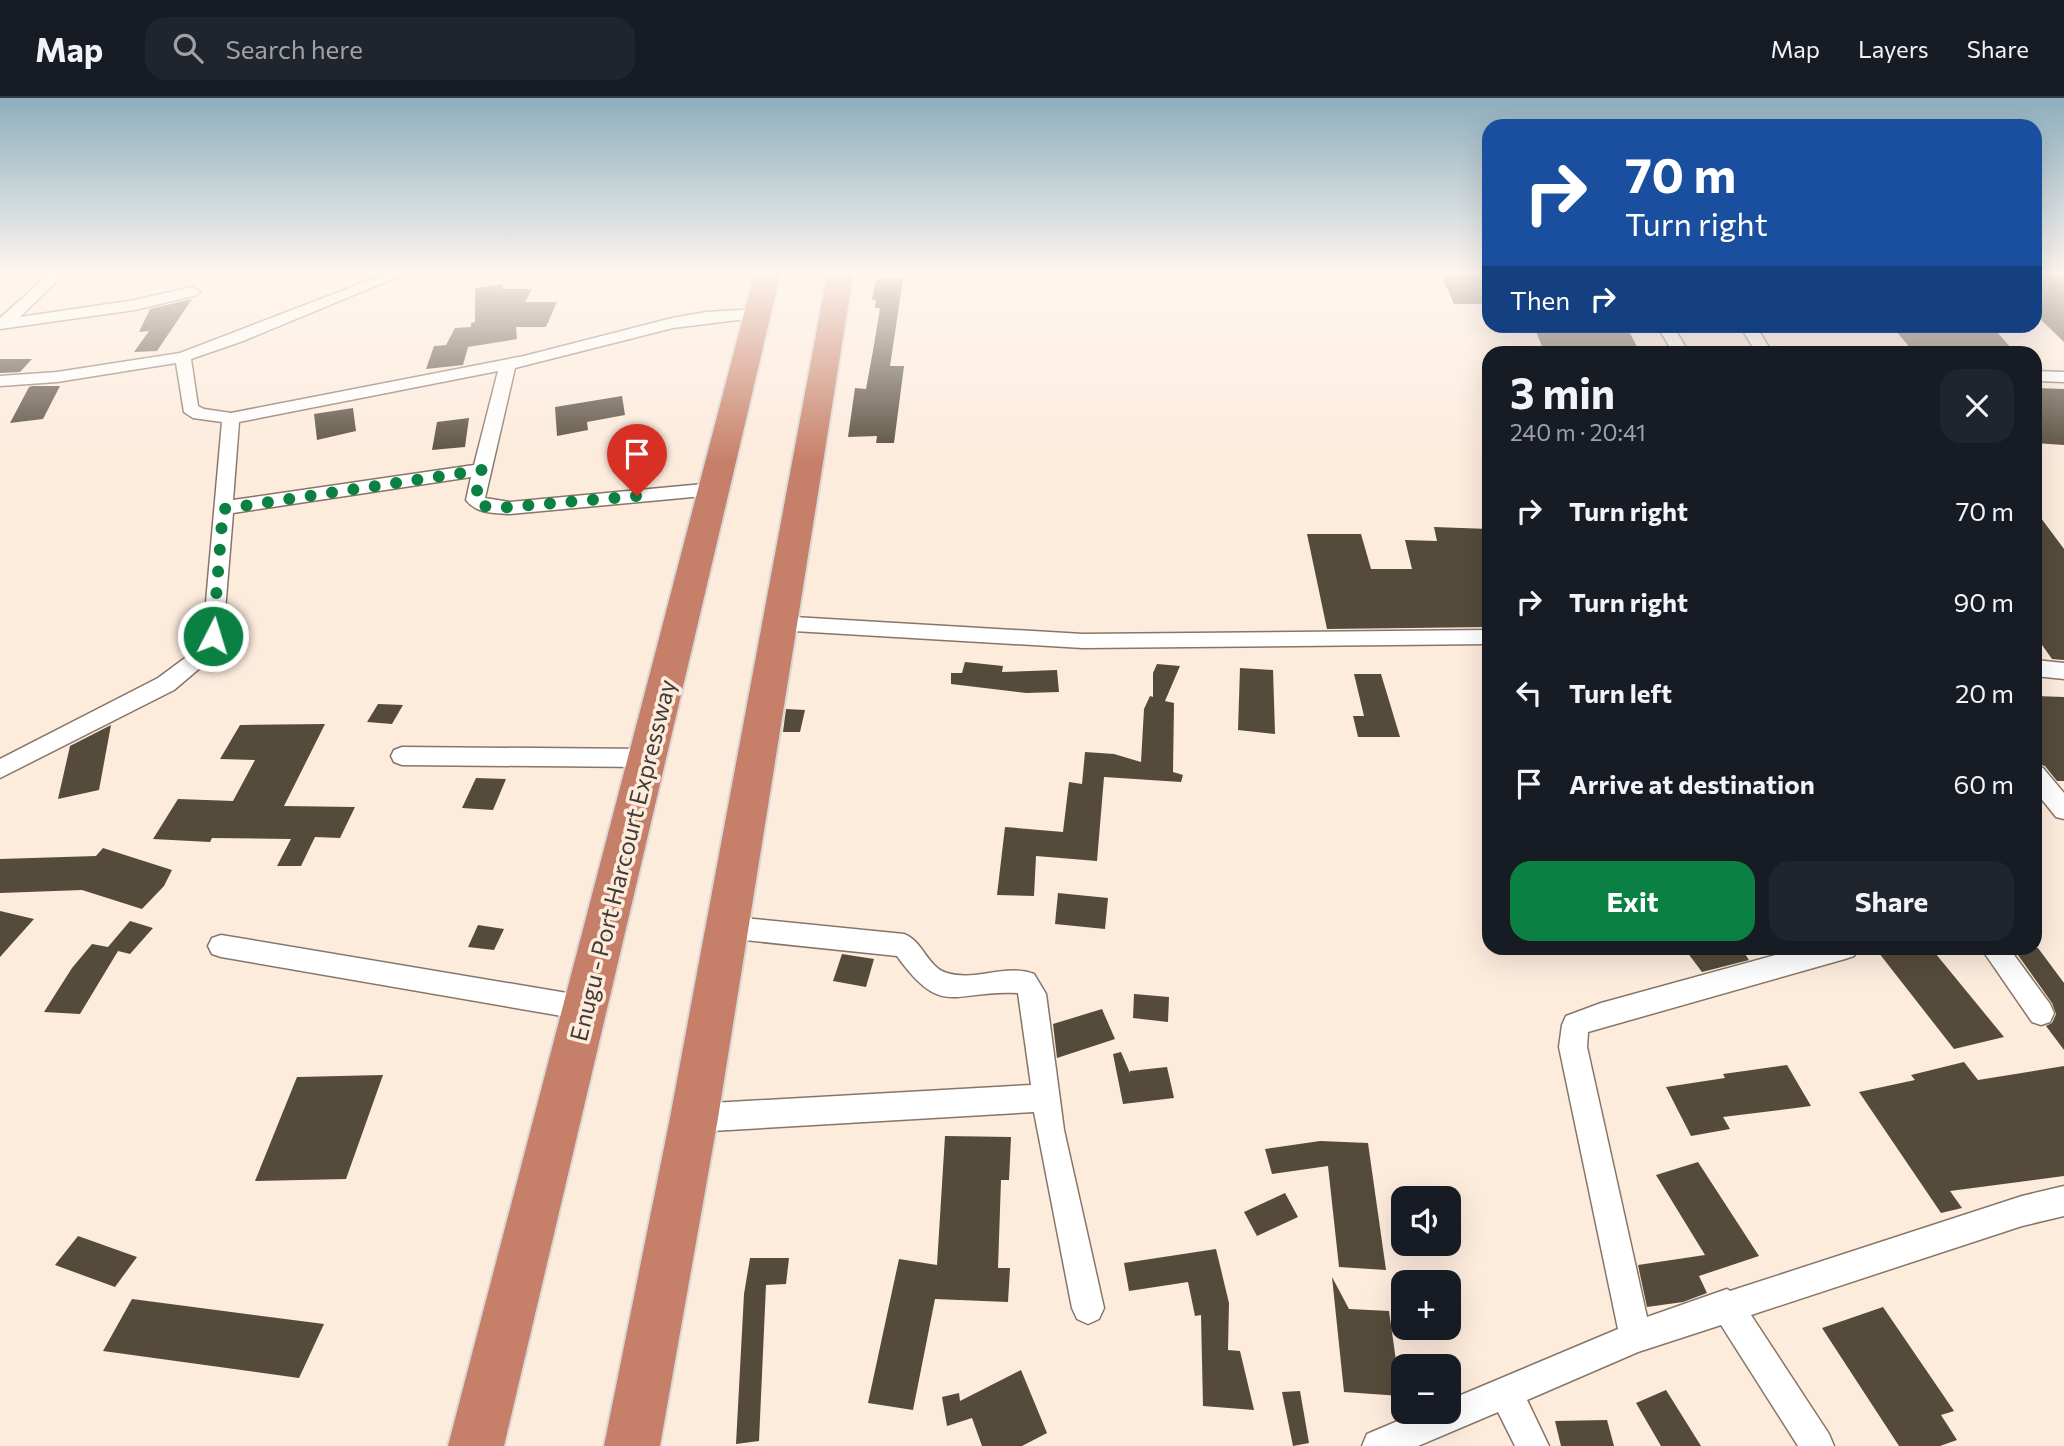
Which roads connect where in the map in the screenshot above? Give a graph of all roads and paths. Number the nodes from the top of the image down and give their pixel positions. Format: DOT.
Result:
graph roads {
  1 [pos="237,338"];
  2 [pos="613,338"];
  3 [pos="751,338"];
  4 [pos="828,338"];
  5 [pos="183,357"];
  6 [pos="508,364"];
  7 [pos="2042,376"];
  8 [pos="2064,377"];
  9 [pos="0,381"];
  10 [pos="231,418"];
  11 [pos="482,470"];
  12 [pos="714,489"];
  13 [pos="223,509"];
  14 [pos="778,623"];
  15 [pos="1482,637"];
  16 [pos="2042,669"];
  17 [pos="2064,671"];
  18 [pos="402,756"];
  19 [pos="647,758"];
  20 [pos="0,769"];
  21 [pos="2044,779"];
  22 [pos="2064,810"];
  23 [pos="725,927"];
  24 [pos="221,946"];
  25 [pos="1820,955"];
  26 [pos="1999,955"];
  27 [pos="585,1008"];
  28 [pos="2041,1013"];
  29 [pos="1046,1098"];
  30 [pos="694,1118"];
  31 [pos="2064,1202"];
  32 [pos="1727,1305"];
  33 [pos="1088,1308"];
  34 [pos="1636,1337"];
  35 [pos="1506,1394"];
  36 [pos="476,1446"];
  37 [pos="632,1446"];
  38 [pos="1379,1446"];
  39 [pos="1532,1446"];
  40 [pos="1817,1446"];
  1 -- 5 [label="street"];
  2 -- 6 [label="street"];
  3 -- 12 [label="highway, Enugu - Port Harcourt Expressway"];
  4 -- 14 [label="highway"];
  5 -- 9 [label="street"];
  5 -- 10 [label="street"];
  6 -- 10 [label="street"];
  6 -- 11 [label="street"];
  7 -- 8 [label="street"];
  10 -- 13 [label="street"];
  11 -- 12 [label="street"];
  11 -- 13 [label="street"];
  12 -- 19 [label="highway, Enugu - Port Harcourt Expressway"];
  13 -- 20 [label="street"];
  14 -- 15 [label="street"];
  14 -- 23 [label="highway"];
  16 -- 17 [label="street"];
  18 -- 19 [label="street"];
  19 -- 27 [label="highway, Enugu - Port Harcourt Expressway"];
  21 -- 22 [label="street"];
  23 -- 29 [label="street"];
  23 -- 30 [label="highway"];
  24 -- 27 [label="street"];
  25 -- 34 [label="street"];
  26 -- 28 [label="street"];
  27 -- 36 [label="highway, Enugu - Port Harcourt Expressway"];
  29 -- 30 [label="street"];
  29 -- 33 [label="street"];
  30 -- 37 [label="highway"];
  31 -- 32 [label="street"];
  32 -- 34 [label="street"];
  32 -- 40 [label="street"];
  34 -- 35 [label="street"];
  35 -- 38 [label="street"];
  35 -- 39 [label="street"];
}
